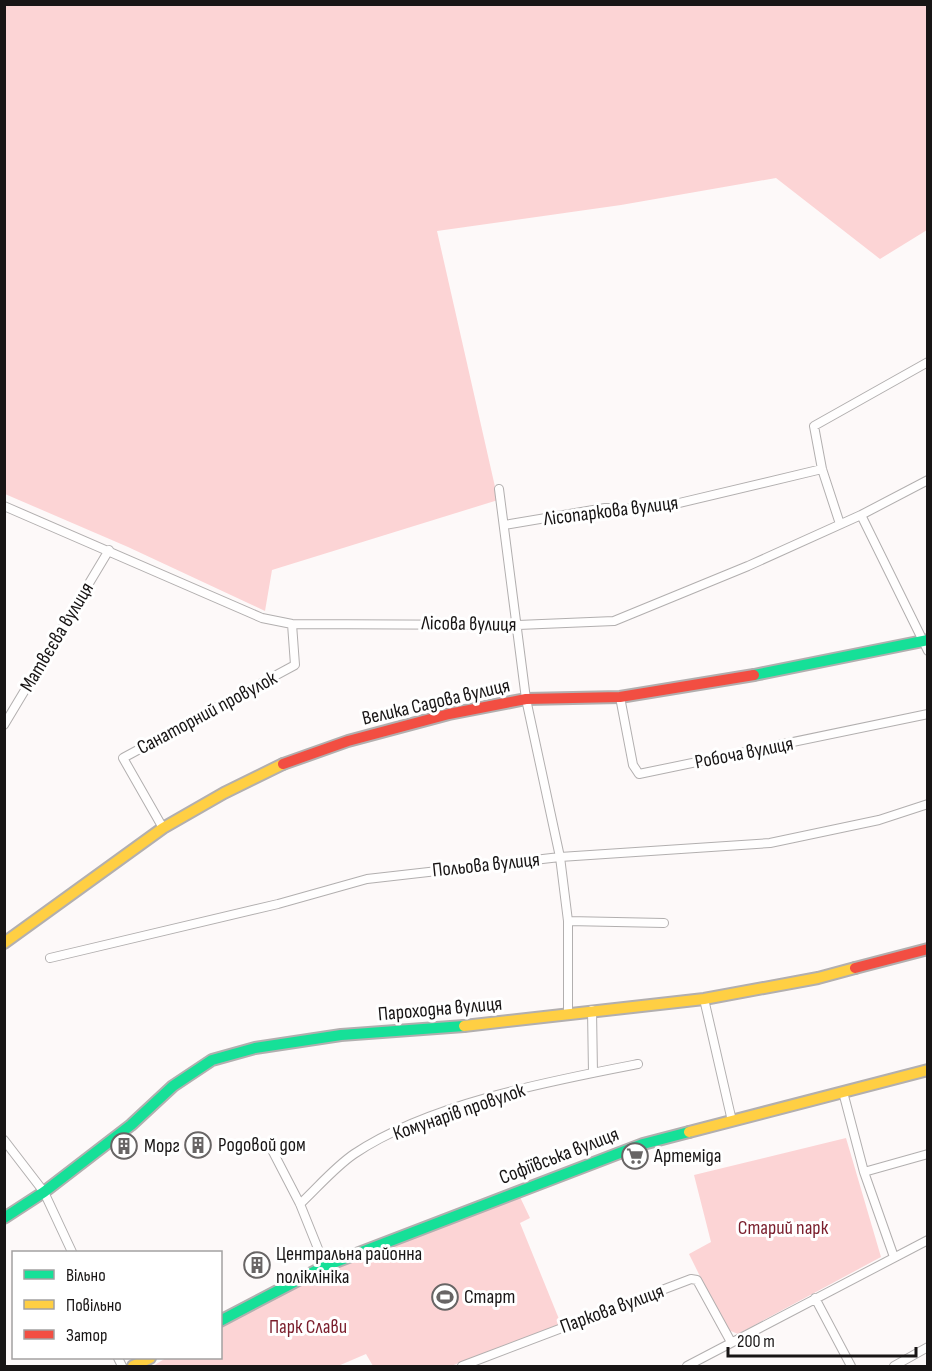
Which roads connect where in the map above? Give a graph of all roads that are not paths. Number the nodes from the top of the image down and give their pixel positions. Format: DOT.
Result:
graph roads {
  1 [pos="927,362"];
  2 [pos="822,469"];
  3 [pos="927,480"];
  4 [pos="499,489"];
  5 [pos="4,506"];
  6 [pos="861,514"];
  7 [pos="840,524"];
  8 [pos="504,525"];
  9 [pos="109,550"];
  10 [pos="292,624"];
  11 [pos="518,625"];
  12 [pos="926,644"];
  13 [pos="620,697"];
  14 [pos="526,699"];
  15 [pos="927,714"];
  16 [pos="4,725"];
  17 [pos="927,804"];
  18 [pos="163,828"];
  19 [pos="560,857"];
  20 [pos="568,921"];
  21 [pos="664,923"];
  22 [pos="4,943"];
  23 [pos="927,949"];
  24 [pos="50,958"];
  25 [pos="704,999"];
  26 [pos="592,1010"];
  27 [pos="568,1013"];
  28 [pos="638,1064"];
  29 [pos="927,1070"];
  30 [pos="593,1073"];
  31 [pos="843,1092"];
  32 [pos="732,1121"];
  33 [pos="4,1140"];
  34 [pos="272,1150"];
  35 [pos="927,1154"];
  36 [pos="864,1172"];
  37 [pos="44,1192"];
  38 [pos="300,1204"];
  39 [pos="4,1218"];
  40 [pos="927,1240"];
  41 [pos="72,1251"];
  42 [pos="894,1257"];
  43 [pos="325,1266"];
  44 [pos="815,1298"];
  45 [pos="222,1320"];
  46 [pos="731,1342"];
  47 [pos="927,1347"];
  48 [pos="148,1359"];
  49 [pos="133,1366"];
  50 [pos="462,1366"];
  51 [pos="687,1366"];
  52 [pos="851,1366"];
  53 [pos="894,1366"];
  1 -- 2 [label="street"];
  2 -- 7 [label="street"];
  2 -- 8 [label="street, Лісопаркова вулиця"];
  3 -- 6 [label="street, Лісова вулиця"];
  4 -- 8 [label="street"];
  5 -- 9 [label="street, Лісова вулиця"];
  6 -- 7 [label="street, Лісова вулиця"];
  6 -- 12 [label="street"];
  7 -- 11 [label="street, Лісова вулиця"];
  8 -- 11 [label="street"];
  9 -- 10 [label="street, Лісова вулиця"];
  9 -- 16 [label="street, Матвєєва вулиця"];
  10 -- 11 [label="street, Лісова вулиця"];
  10 -- 18 [label="street, Санаторний провулок"];
  11 -- 14 [label="street"];
  12 -- 13 [label="street, Велика Садова вулиця"];
  13 -- 14 [label="street, Велика Садова вулиця"];
  13 -- 15 [label="street, Робоча вулиця"];
  14 -- 18 [label="street, Велика Садова вулиця"];
  14 -- 19 [label="street"];
  17 -- 19 [label="street, Польова вулиця"];
  18 -- 22 [label="street, Велика Садова вулиця"];
  19 -- 20 [label="street"];
  19 -- 24 [label="street, Польова вулиця"];
  20 -- 21 [label="street"];
  20 -- 27 [label="street"];
  23 -- 25 [label="street, Пароходна вулиця"];
  25 -- 26 [label="street, Пароходна вулиця"];
  25 -- 32 [label="street"];
  26 -- 27 [label="street, Пароходна вулиця"];
  26 -- 30 [label="street"];
  27 -- 37 [label="street, Пароходна вулиця"];
  28 -- 30 [label="street, Комунарів провулок"];
  29 -- 31 [label="street, Софіївська вулиця"];
  30 -- 38 [label="street, Комунарів провулок"];
  31 -- 32 [label="street, Софіївська вулиця"];
  31 -- 36 [label="street"];
  32 -- 43 [label="street, Софіївська вулиця"];
  33 -- 37 [label="street"];
  34 -- 38 [label="street"];
  35 -- 36 [label="street"];
  36 -- 42 [label="street"];
  37 -- 39 [label="street, Пароходна вулиця"];
  37 -- 41 [label="street"];
  38 -- 43 [label="street"];
  40 -- 42 [label="street"];
  42 -- 44 [label="street"];
  43 -- 45 [label="street, Софіївська вулиця"];
  44 -- 46 [label="street"];
  44 -- 52 [label="street"];
  46 -- 50 [label="street, Паркова вулиця"];
  46 -- 51 [label="street"];
  47 -- 53 [label="street"];
  48 -- 49 [label="street"];
}
